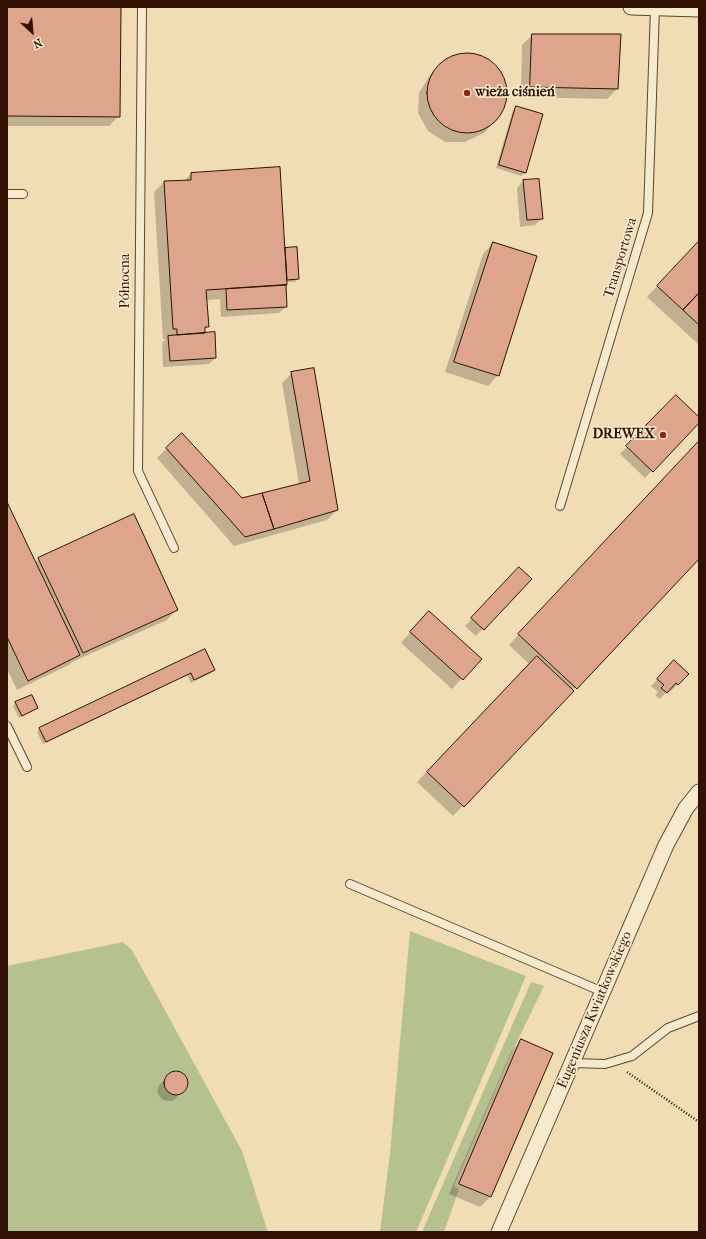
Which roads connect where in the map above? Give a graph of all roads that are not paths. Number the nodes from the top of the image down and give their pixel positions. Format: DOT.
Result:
graph roads {
  1 [pos="142,7"];
  2 [pos="631,7"];
  3 [pos="655,8"];
  4 [pos="699,9"];
  5 [pos="7,194"];
  6 [pos="23,194"];
  7 [pos="560,506"];
  8 [pos="174,548"];
  9 [pos="7,726"];
  10 [pos="27,767"];
  11 [pos="699,792"];
  12 [pos="350,884"];
  13 [pos="603,992"];
  14 [pos="699,1016"];
  15 [pos="573,1063"];
  16 [pos="499,1232"];
  1 -- 8 [label="lane, Północna"];
  2 -- 3 [label="street"];
  3 -- 4 [label="street"];
  3 -- 7 [label="lane, Transportowa"];
  5 -- 6 [label="lane"];
  9 -- 10 [label="lane"];
  11 -- 13 [label="street, Eugeniusza Kwiatkowskiego"];
  12 -- 13 [label="lane"];
  13 -- 15 [label="street, Eugeniusza Kwiatkowskiego"];
  14 -- 15 [label="lane"];
  15 -- 16 [label="street, Eugeniusza Kwiatkowskiego"];
}
